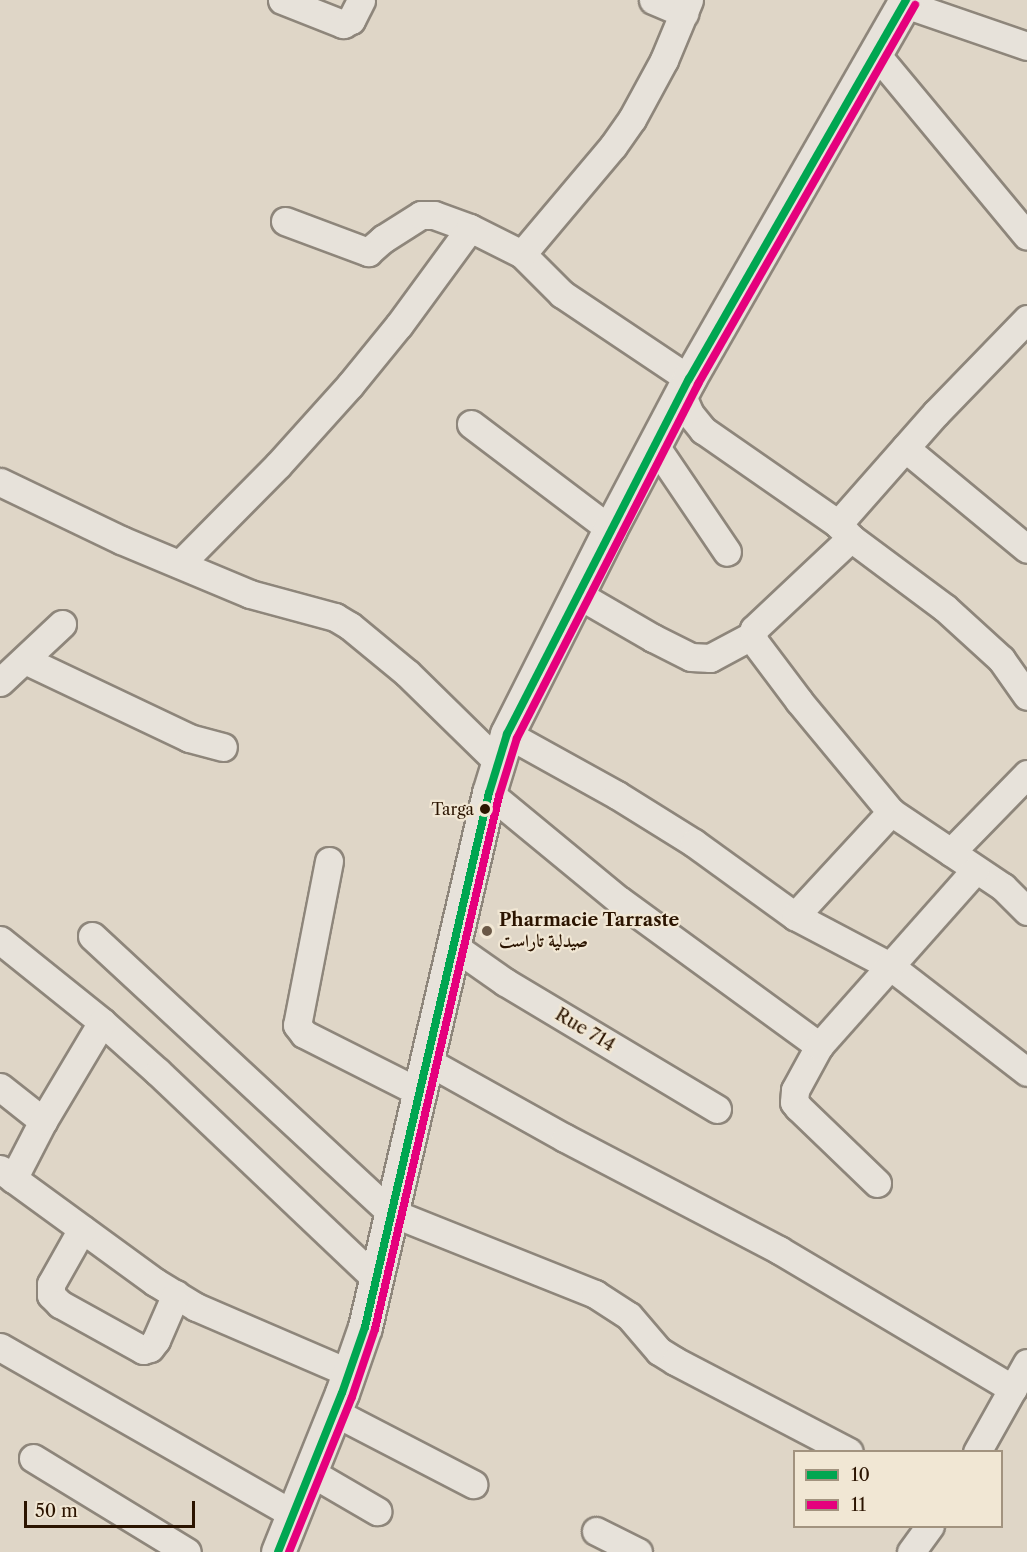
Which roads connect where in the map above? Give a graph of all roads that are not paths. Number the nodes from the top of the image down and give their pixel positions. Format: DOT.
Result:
graph roads {
  1 [pos="282,0"];
  2 [pos="361,0"];
  3 [pos="653,0"];
  4 [pos="906,2"];
  5 [pos="686,6"];
  6 [pos="1027,46"];
  7 [pos="876,54"];
  8 [pos="285,221"];
  9 [pos="470,228"];
  10 [pos="1027,236"];
  11 [pos="522,254"];
  12 [pos="1027,319"];
  13 [pos="685,386"];
  14 [pos="471,424"];
  15 [pos="654,444"];
  16 [pos="905,448"];
  17 [pos="0,482"];
  18 [pos="610,529"];
  19 [pos="845,531"];
  20 [pos="1027,549"];
  21 [pos="727,552"];
  22 [pos="180,564"];
  23 [pos="577,594"];
  24 [pos="62,624"];
  25 [pos="753,635"];
  26 [pos="25,660"];
  27 [pos="0,682"];
  28 [pos="1027,696"];
  29 [pos="223,747"];
  30 [pos="502,748"];
  31 [pos="1027,774"];
  32 [pos="489,793"];
  33 [pos="891,812"];
  34 [pos="951,852"];
  35 [pos="329,861"];
  36 [pos="975,870"];
  37 [pos="1027,911"];
  38 [pos="795,916"];
  39 [pos="92,936"];
  40 [pos="0,940"];
  41 [pos="455,946"];
  42 [pos="890,966"];
  43 [pos="102,1022"];
  44 [pos="819,1046"];
  45 [pos="1027,1072"];
  46 [pos="423,1076"];
  47 [pos="0,1087"];
  48 [pos="717,1109"];
  49 [pos="43,1121"];
  50 [pos="7,1174"];
  51 [pos="877,1182"];
  52 [pos="390,1212"];
  53 [pos="82,1228"];
  54 [pos="376,1280"];
  55 [pos="176,1294"];
  56 [pos="0,1347"];
  57 [pos="1027,1364"];
  58 [pos="349,1373"];
  59 [pos="1013,1389"];
  60 [pos="333,1412"];
  61 [pos="845,1450"];
  62 [pos="978,1450"];
  63 [pos="33,1458"];
  64 [pos="310,1473"];
  65 [pos="473,1484"];
  66 [pos="378,1511"];
  67 [pos="293,1514"];
  68 [pos="929,1528"];
  69 [pos="596,1531"];
  70 [pos="280,1551"];
  71 [pos="187,1552"];
  72 [pos="638,1552"];
  73 [pos="911,1552"];
  1 -- 2 [label="street"];
  3 -- 5 [label="street"];
  4 -- 6 [label="street"];
  4 -- 7 [label="street"];
  5 -- 11 [label="street"];
  7 -- 10 [label="street"];
  7 -- 13 [label="street"];
  8 -- 9 [label="street"];
  9 -- 11 [label="street"];
  9 -- 22 [label="street"];
  11 -- 13 [label="street"];
  12 -- 16 [label="street"];
  13 -- 15 [label="street"];
  13 -- 19 [label="street"];
  14 -- 18 [label="street"];
  15 -- 18 [label="street"];
  15 -- 21 [label="street"];
  16 -- 19 [label="street"];
  16 -- 20 [label="street"];
  17 -- 22 [label="street"];
  18 -- 23 [label="street"];
  19 -- 25 [label="street"];
  19 -- 28 [label="street"];
  22 -- 30 [label="street"];
  23 -- 25 [label="street"];
  23 -- 30 [label="street"];
  24 -- 26 [label="street"];
  25 -- 33 [label="street"];
  26 -- 27 [label="street"];
  26 -- 29 [label="street"];
  30 -- 32 [label="street"];
  30 -- 38 [label="street"];
  31 -- 34 [label="street"];
  32 -- 41 [label="street"];
  32 -- 44 [label="street"];
  33 -- 34 [label="street"];
  33 -- 38 [label="street"];
  34 -- 36 [label="street"];
  35 -- 46 [label="street"];
  36 -- 37 [label="street"];
  36 -- 42 [label="street"];
  38 -- 42 [label="street"];
  39 -- 52 [label="street"];
  40 -- 43 [label="street"];
  41 -- 46 [label="street"];
  41 -- 48 [label="street, Rue 714"];
  42 -- 44 [label="street"];
  42 -- 45 [label="street"];
  43 -- 49 [label="street"];
  43 -- 54 [label="street"];
  44 -- 51 [label="street"];
  46 -- 52 [label="street"];
  46 -- 59 [label="street"];
  47 -- 49 [label="street"];
  49 -- 50 [label="street"];
  50 -- 53 [label="street"];
  52 -- 54 [label="street"];
  52 -- 61 [label="street"];
  53 -- 55 [label="street"];
  53 -- 55 [label="street"];
  54 -- 58 [label="street"];
  55 -- 58 [label="street"];
  56 -- 67 [label="street"];
  57 -- 59 [label="street"];
  58 -- 60 [label="street"];
  59 -- 62 [label="street"];
  60 -- 64 [label="street"];
  60 -- 65 [label="street"];
  63 -- 71 [label="street"];
  64 -- 66 [label="street"];
  64 -- 67 [label="street"];
  67 -- 70 [label="street"];
  68 -- 73 [label="street"];
  69 -- 72 [label="street"];
}
